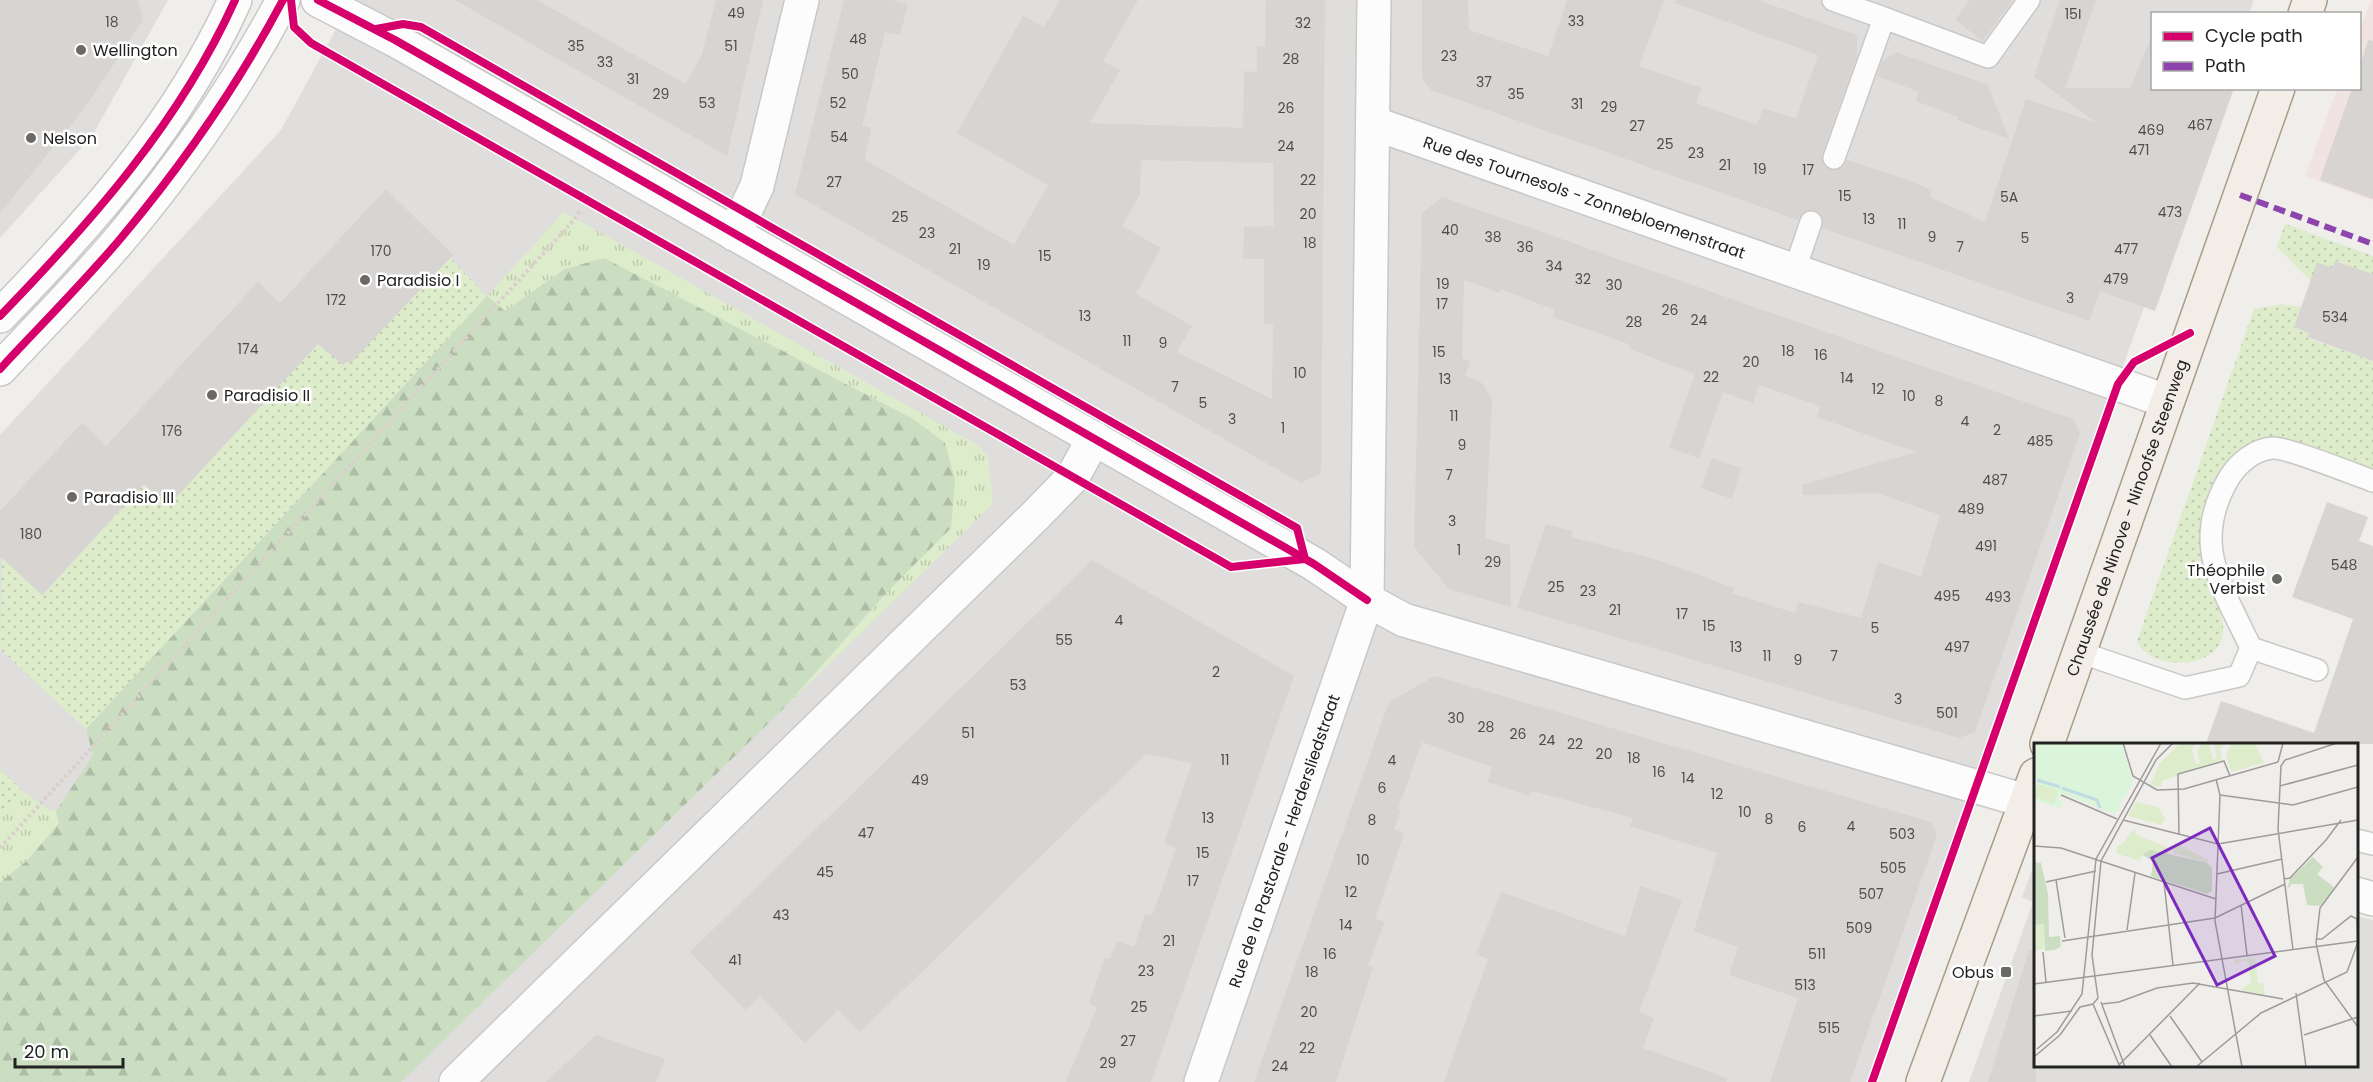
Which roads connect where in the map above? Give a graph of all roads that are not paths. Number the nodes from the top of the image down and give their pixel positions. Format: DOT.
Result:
graph roads {
  1 [pos="235,0"];
  2 [pos="283,0"];
  3 [pos="318,0"];
  4 [pos="802,0"];
  5 [pos="1374,0"];
  6 [pos="1833,0"];
  7 [pos="2029,0"];
  8 [pos="1884,18"];
  9 [pos="2277,90"];
  10 [pos="1373,123"];
  11 [pos="1834,158"];
  12 [pos="1811,222"];
  13 [pos="734,234"];
  14 [pos="1795,269"];
  15 [pos="0,316"];
  16 [pos="0,369"];
  17 [pos="2166,401"];
  18 [pos="1094,438"];
  19 [pos="2373,481"];
  20 [pos="1367,600"];
  21 [pos="2252,648"];
  22 [pos="2079,651"];
  23 [pos="2316,670"];
  24 [pos="2047,743"];
  25 [pos="2032,793"];
  26 [pos="2358,840"];
  27 [pos="2373,844"];
  28 [pos="2358,895"];
  29 [pos="2373,899"];
  30 [pos="456,1082"];
  31 [pos="1201,1082"];
  32 [pos="1923,1082"];
  1 -- 15 [label="street"];
  2 -- 16 [label="street"];
  3 -- 13 [label="street"];
  4 -- 13 [label="street"];
  5 -- 10 [label="street, Rue de la Pastorale - Herdersliedstraat"];
  6 -- 8 [label="lane"];
  7 -- 8 [label="lane"];
  8 -- 11 [label="lane"];
  9 -- 17 [label="main road, Chaussée de Ninove - Ninoofse Steenweg"];
  10 -- 14 [label="street, Rue des Tournesols - Zonnebloemenstraat"];
  10 -- 20 [label="street, Rue de la Pastorale - Herdersliedstraat"];
  12 -- 14 [label="lane"];
  13 -- 18 [label="street"];
  14 -- 17 [label="street, Rue des Tournesols - Zonnebloemenstraat"];
  17 -- 22 [label="main road, Chaussée de Ninove - Ninoofse Steenweg"];
  18 -- 20 [label="street"];
  18 -- 30 [label="street"];
  19 -- 21 [label="lane"];
  20 -- 25 [label="street"];
  20 -- 31 [label="street, Rue de la Pastorale - Herdersliedstraat"];
  21 -- 22 [label="lane"];
  21 -- 23 [label="lane"];
  22 -- 24 [label="main road, Chaussée de Ninove - Ninoofse Steenweg"];
  25 -- 32 [label="main road"];
  26 -- 27 [label="lane"];
  28 -- 29 [label="street"];
}
